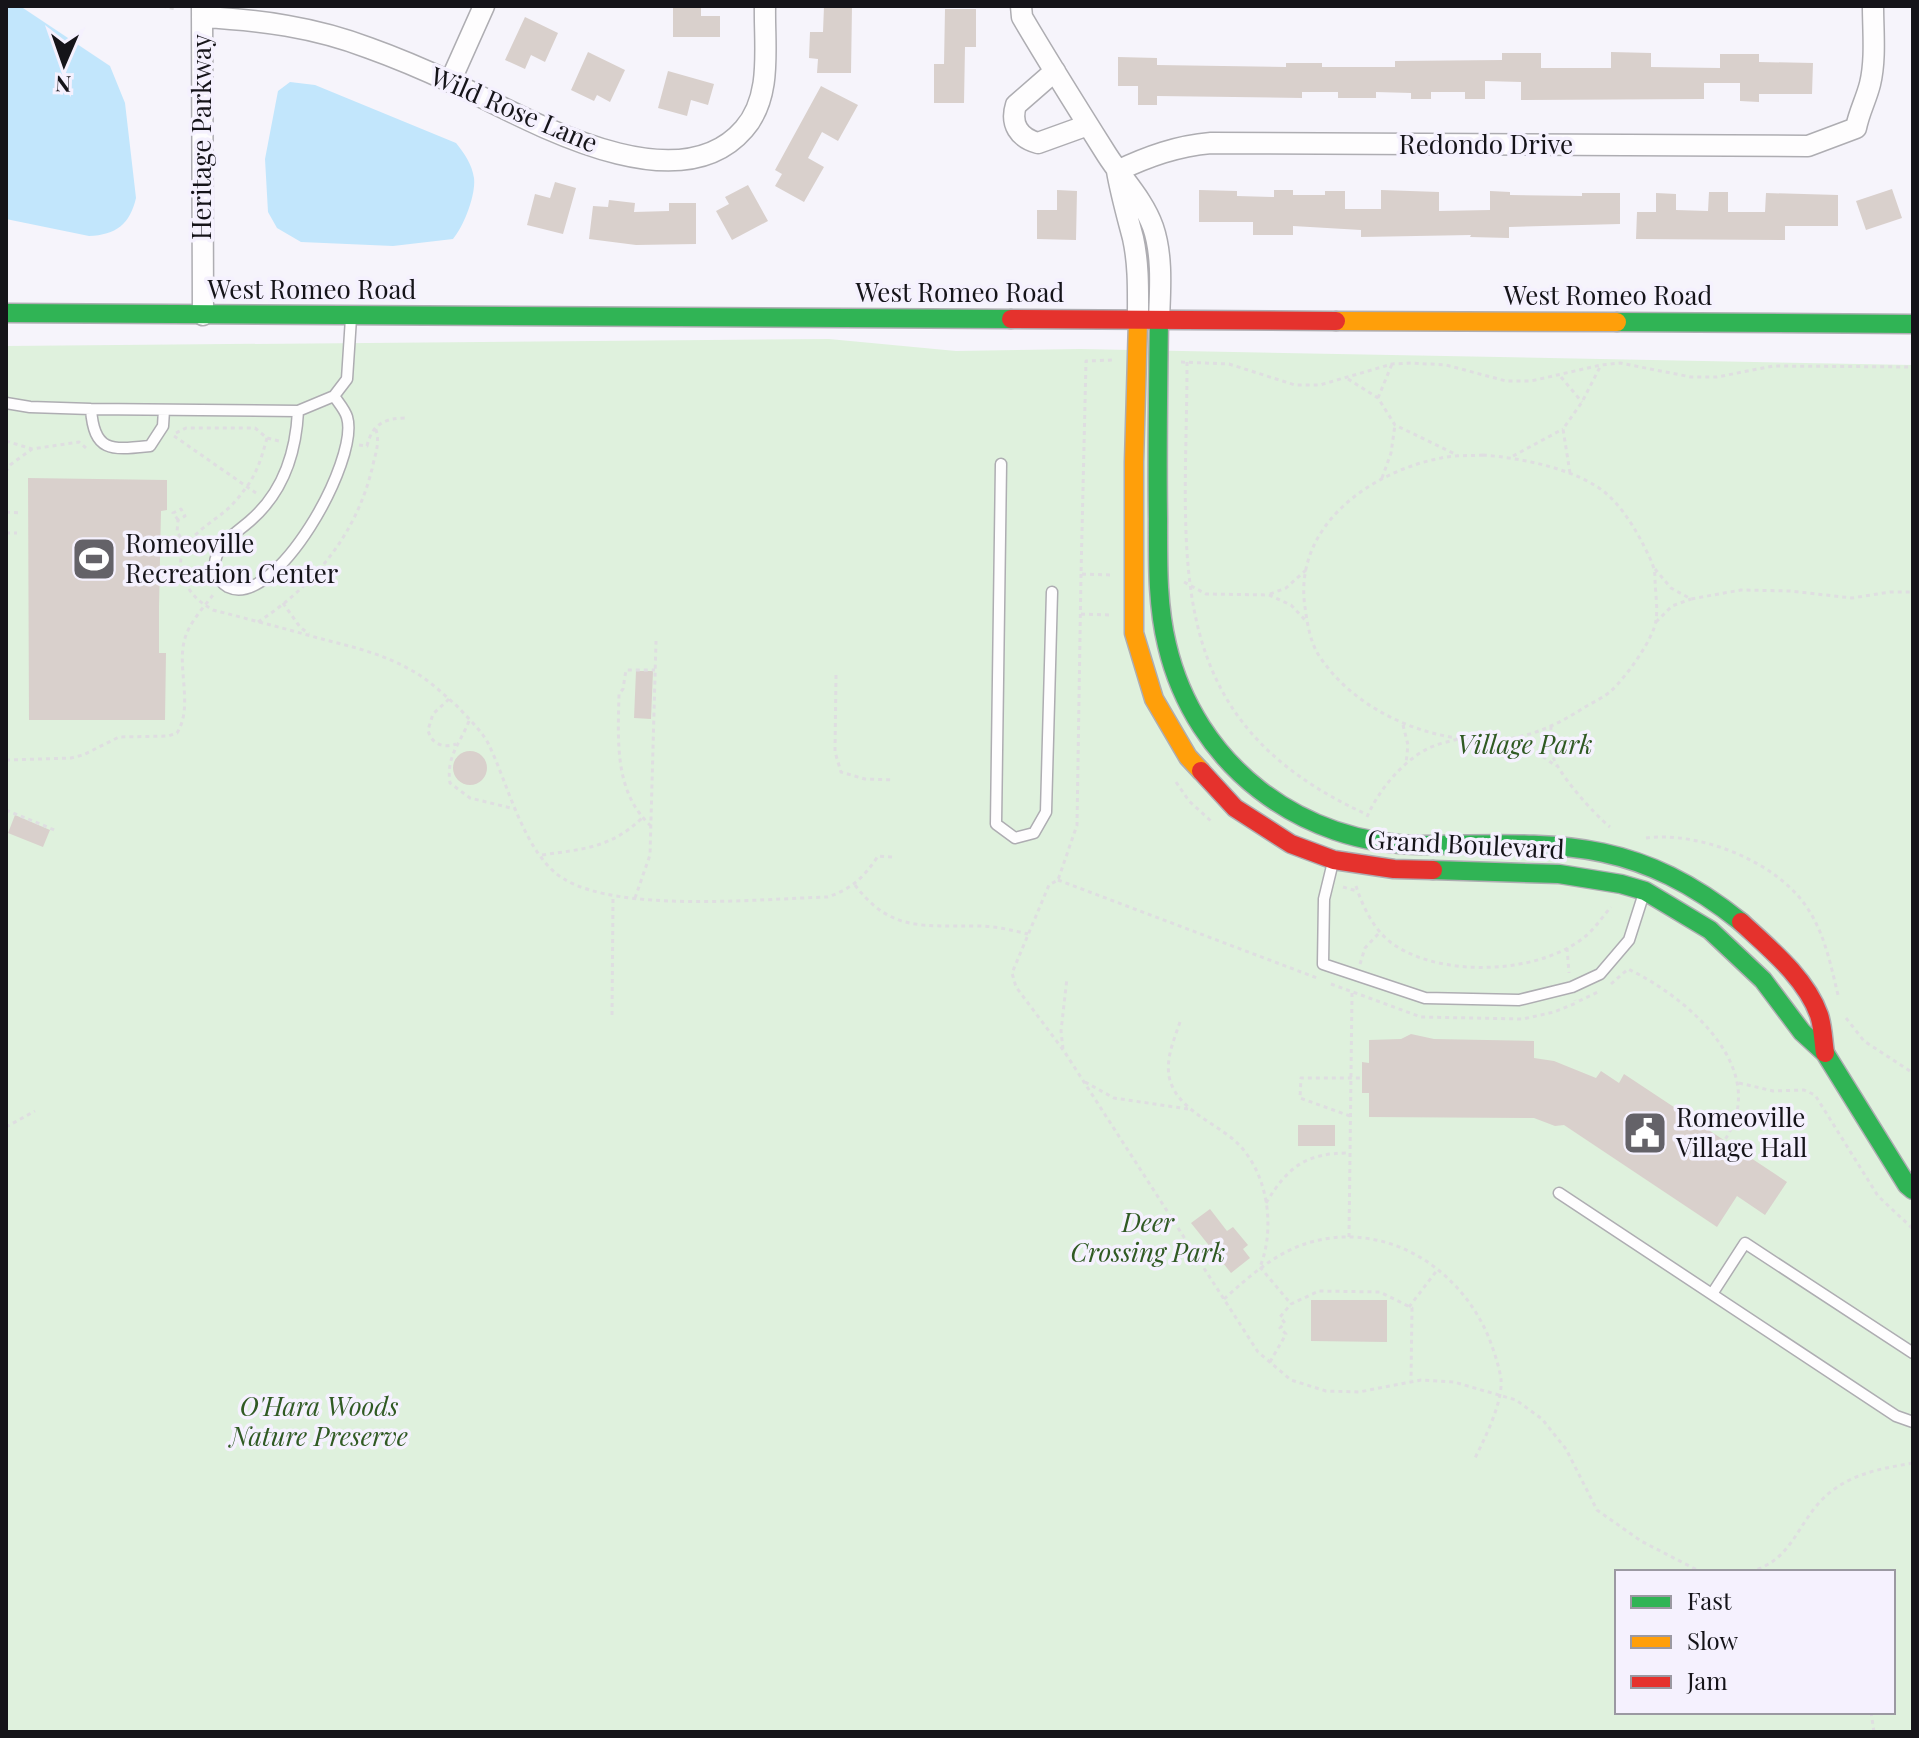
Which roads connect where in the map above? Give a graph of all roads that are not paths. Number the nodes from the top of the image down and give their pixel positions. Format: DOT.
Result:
graph roads {
  1 [pos="484,6"];
  2 [pos="765,6"];
  3 [pos="1021,6"];
  4 [pos="1873,6"];
  5 [pos="202,11"];
  6 [pos="1055,71"];
  7 [pos="450,82"];
  8 [pos="1088,125"];
  9 [pos="1117,171"];
  10 [pos="6,313"];
  11 [pos="203,315"];
  12 [pos="351,316"];
  13 [pos="1138,320"];
  14 [pos="1159,320"];
  15 [pos="1913,324"];
  16 [pos="334,396"];
  17 [pos="6,403"];
  18 [pos="91,409"];
  19 [pos="164,410"];
  20 [pos="298,411"];
  21 [pos="1001,464"];
  22 [pos="1052,592"];
  23 [pos="1340,834"];
  24 [pos="1334,860"];
  25 [pos="1652,868"];
  26 [pos="1645,891"];
  27 [pos="1825,1053"];
  28 [pos="1913,1190"];
  29 [pos="1559,1193"];
  30 [pos="1712,1294"];
  31 [pos="1913,1353"];
  32 [pos="1913,1422"];
  1 -- 7 [label="street"];
  2 -- 7 [label="street, Wild Rose Lane"];
  3 -- 6 [label="street"];
  4 -- 9 [label="street, Redondo Drive"];
  5 -- 7 [label="street, Wild Rose Lane"];
  5 -- 11 [label="street, Heritage Parkway"];
  6 -- 8 [label="street"];
  6 -- 8 [label="street"];
  8 -- 9 [label="street"];
  9 -- 13 [label="street"];
  9 -- 14 [label="street"];
  10 -- 11 [label="street, West Romeo Road"];
  11 -- 12 [label="street, West Romeo Road"];
  12 -- 13 [label="street, West Romeo Road"];
  12 -- 16 [label="lane"];
  13 -- 14 [label="street, West Romeo Road"];
  13 -- 24 [label="street, Grand Boulevard"];
  14 -- 15 [label="street, West Romeo Road"];
  14 -- 23 [label="street, Grand Boulevard"];
  16 -- 20 [label="lane"];
  16 -- 20 [label="lane"];
  17 -- 18 [label="lane"];
  18 -- 19 [label="lane"];
  18 -- 19 [label="lane"];
  19 -- 20 [label="lane"];
  21 -- 22 [label="lane"];
  23 -- 24 [label="lane"];
  23 -- 25 [label="street, Grand Boulevard"];
  24 -- 26 [label="street, Grand Boulevard"];
  24 -- 26 [label="lane"];
  25 -- 26 [label="lane"];
  25 -- 27 [label="street, Grand Boulevard"];
  26 -- 27 [label="street, Grand Boulevard"];
  27 -- 28 [label="street, Grand Boulevard"];
  29 -- 30 [label="lane"];
  30 -- 31 [label="lane"];
  30 -- 32 [label="lane"];
}
